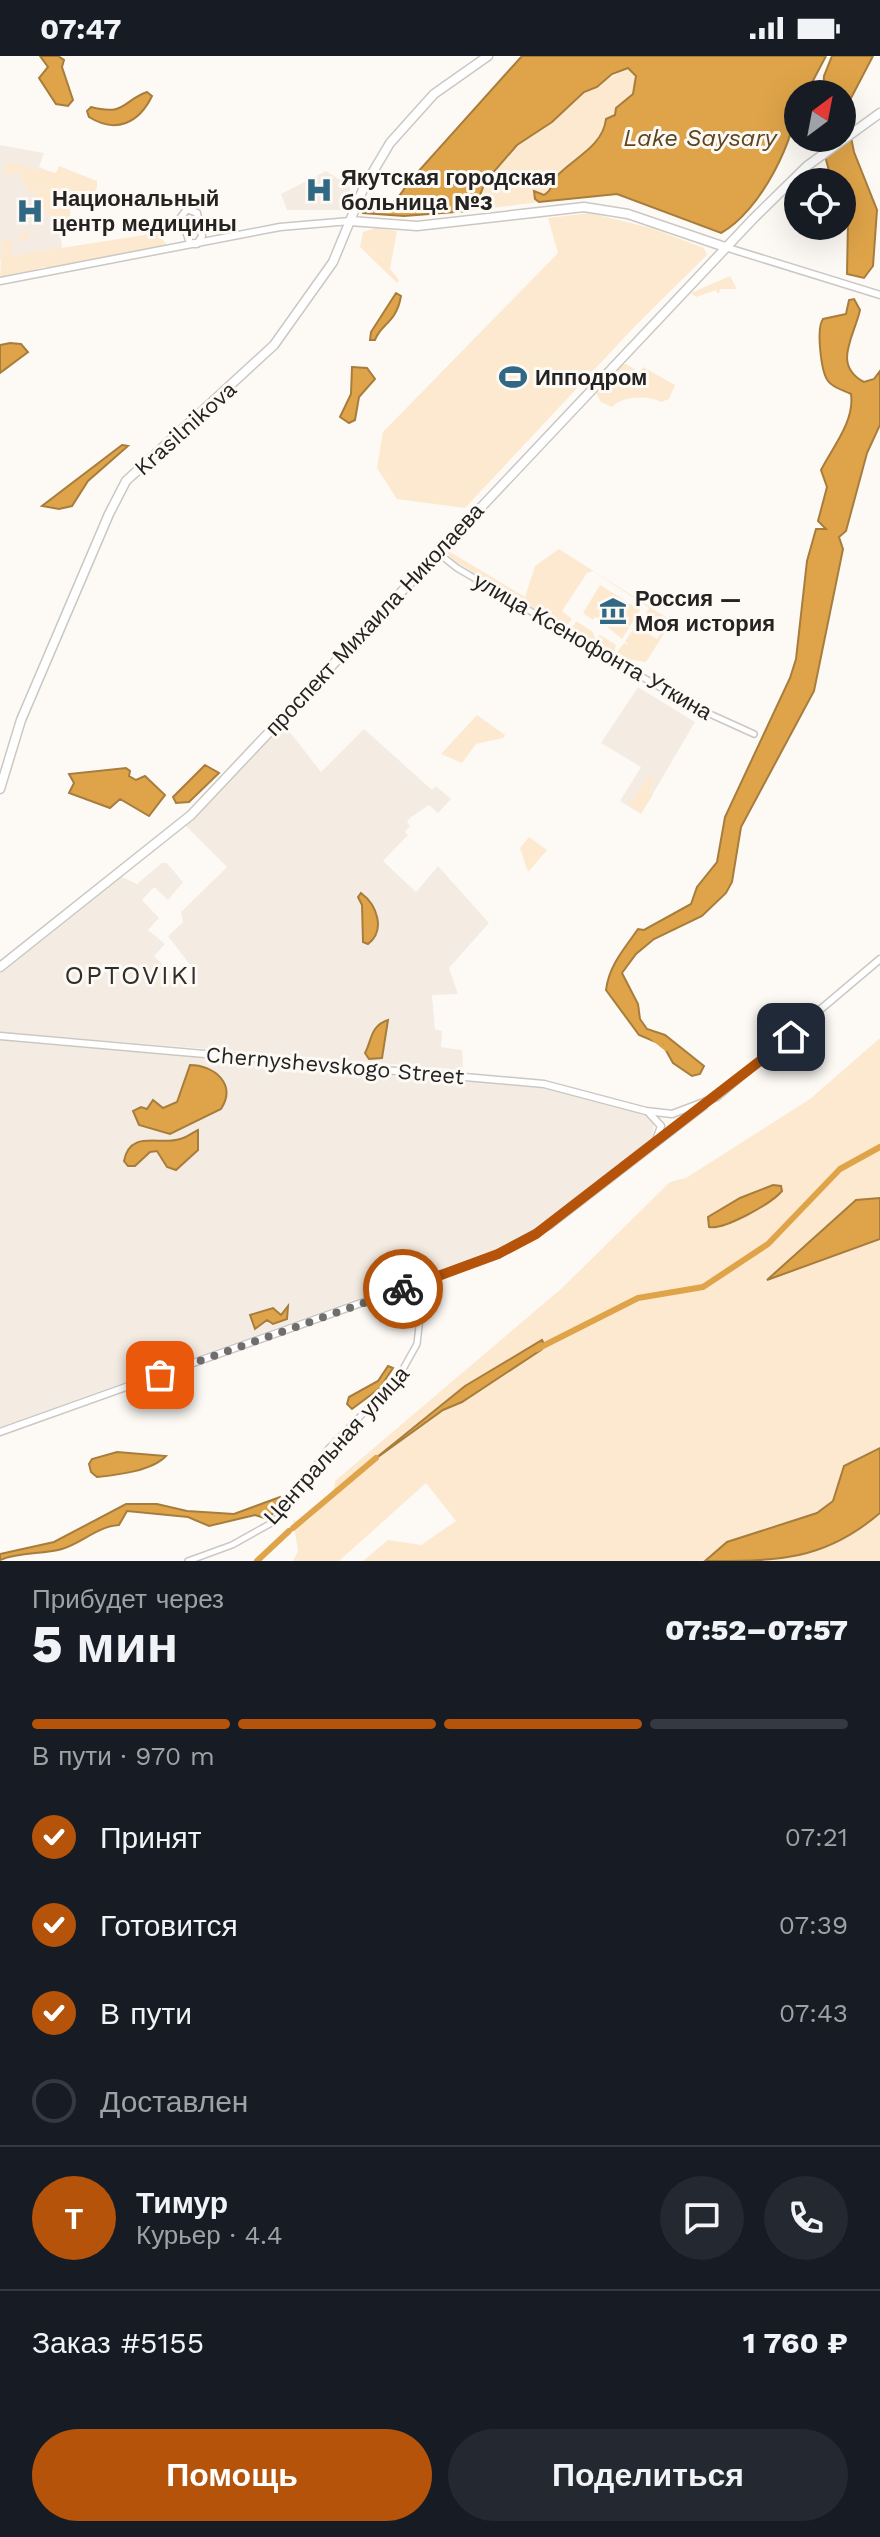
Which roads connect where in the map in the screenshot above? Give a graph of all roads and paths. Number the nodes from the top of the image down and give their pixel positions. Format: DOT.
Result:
graph roads {
  1 [pos="488,56"];
  2 [pos="880,113"];
  3 [pos="350,221"];
  4 [pos="185,236"];
  5 [pos="202,236"];
  6 [pos="215,241"];
  7 [pos="197,244"];
  8 [pos="725,247"];
  9 [pos="173,249"];
  10 [pos="0,281"];
  11 [pos="880,295"];
  12 [pos="437,552"];
  13 [pos="754,734"];
  14 [pos="0,789"];
  15 [pos="880,959"];
  16 [pos="0,967"];
  17 [pos="0,1036"];
  18 [pos="706,1103"];
  19 [pos="646,1111"];
  20 [pos="670,1114"];
  21 [pos="660,1126"];
  22 [pos="674,1130"];
  23 [pos="655,1141"];
  24 [pos="424,1281"];
  25 [pos="0,1432"];
  26 [pos="188,1561"];
  1 -- 3 [label="main road, Krasilnikova"];
  2 -- 8 [label="main road, проспект Михаила Николаева"];
  3 -- 6 [label="main road"];
  3 -- 8 [label="main road"];
  3 -- 14 [label="main road, Krasilnikova"];
  4 -- 5 [label="main road"];
  4 -- 7 [label="main road"];
  4 -- 9 [label="main road"];
  5 -- 6 [label="main road"];
  5 -- 7 [label="main road"];
  6 -- 7 [label="main road"];
  7 -- 9 [label="main road"];
  8 -- 11 [label="main road"];
  8 -- 12 [label="main road, проспект Михаила Николаева"];
  9 -- 10 [label="main road"];
  12 -- 13 [label="street, улица Ксенофонта Уткина"];
  12 -- 16 [label="main road, проспект Михаила Николаева"];
  15 -- 18 [label="main road"];
  17 -- 19 [label="main road, Chernyshevskogo Street"];
  18 -- 20 [label="main road"];
  18 -- 22 [label="main road"];
  19 -- 20 [label="main road, Chernyshevskogo Street"];
  19 -- 21 [label="main road"];
  20 -- 21 [label="main road"];
  20 -- 22 [label="main road"];
  21 -- 22 [label="main road"];
  21 -- 23 [label="main road"];
  22 -- 23 [label="main road"];
  23 -- 24 [label="main road"];
  24 -- 25 [label="main road"];
  24 -- 26 [label="street, Центральная улица"];
}
